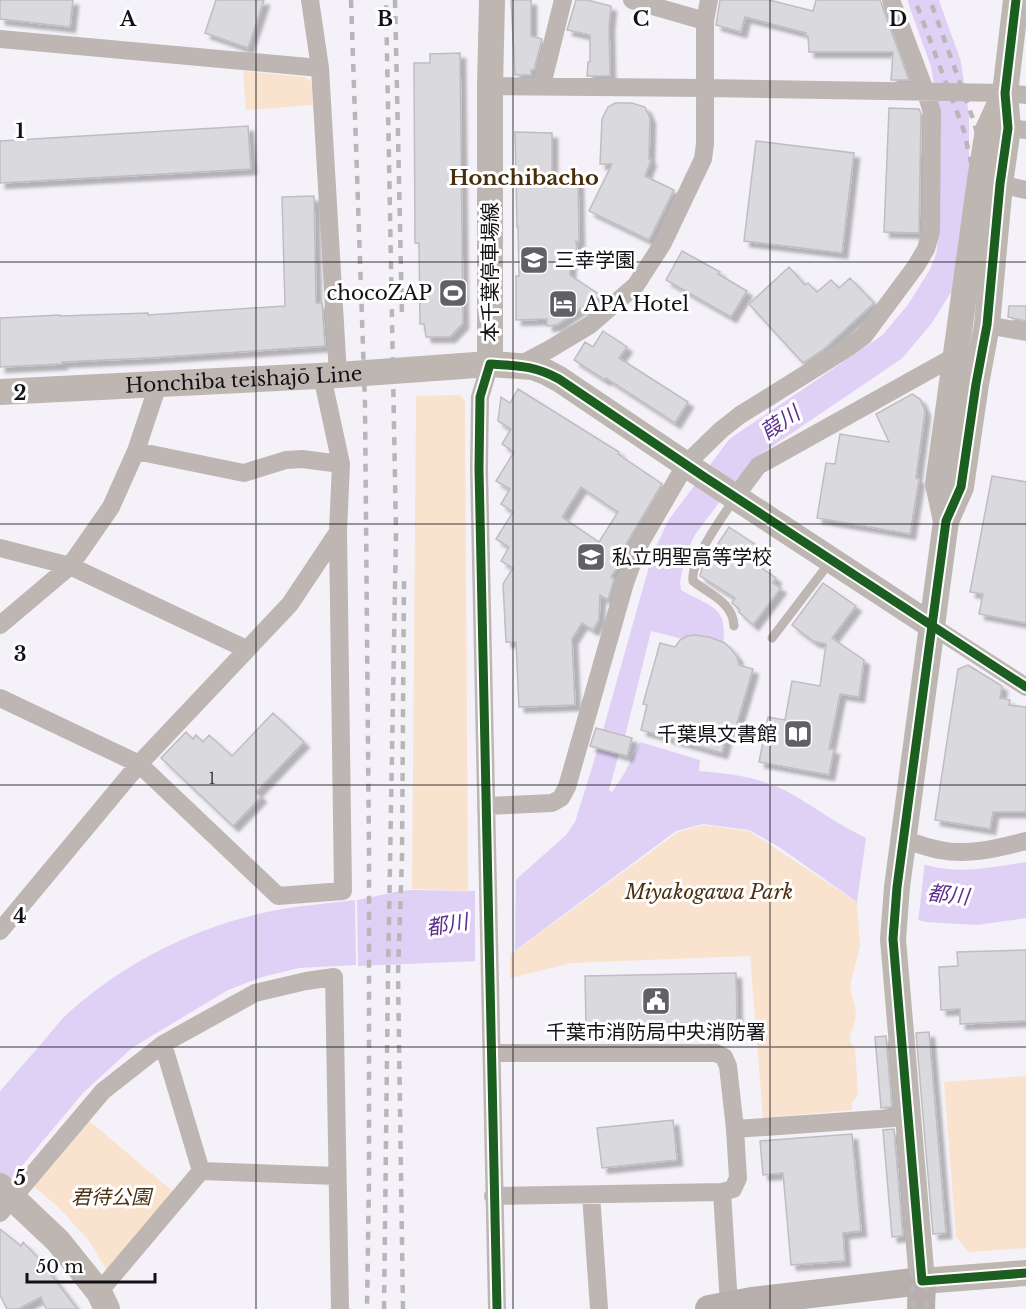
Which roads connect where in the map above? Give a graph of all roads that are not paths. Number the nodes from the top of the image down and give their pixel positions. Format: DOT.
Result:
graph roads {
  1 [pos="310,0"];
  2 [pos="492,0"];
  3 [pos="563,0"];
  4 [pos="632,0"];
  5 [pos="709,0"];
  6 [pos="891,0"];
  7 [pos="1016,0"];
  8 [pos="705,21"];
  9 [pos="0,39"];
  10 [pos="320,68"];
  11 [pos="542,85"];
  12 [pos="490,86"];
  13 [pos="706,88"];
  14 [pos="932,93"];
  15 [pos="1015,94"];
  16 [pos="1017,129"];
  17 [pos="1000,184"];
  18 [pos="1026,190"];
  19 [pos="987,325"];
  20 [pos="1026,332"];
  21 [pos="957,355"];
  22 [pos="490,364"];
  23 [pos="518,366"];
  24 [pos="330,376"];
  25 [pos="158,385"];
  26 [pos="0,392"];
  27 [pos="136,451"];
  28 [pos="341,464"];
  29 [pos="694,470"];
  30 [pos="730,493"];
  31 [pos="946,521"];
  32 [pos="338,531"];
  33 [pos="0,548"];
  34 [pos="831,560"];
  35 [pos="70,566"];
  36 [pos="0,625"];
  37 [pos="932,626"];
  38 [pos="734,627"];
  39 [pos="772,638"];
  40 [pos="246,649"];
  41 [pos="1026,687"];
  42 [pos="0,698"];
  43 [pos="139,764"];
  44 [pos="486,806"];
  45 [pos="903,839"];
  46 [pos="1026,841"];
  47 [pos="0,932"];
  48 [pos="163,1044"];
  49 [pos="492,1053"];
  50 [pos="908,1117"];
  51 [pos="735,1129"];
  52 [pos="201,1171"];
  53 [pos="337,1176"];
  54 [pos="722,1192"];
  55 [pos="591,1195"];
  56 [pos="493,1196"];
  57 [pos="4,1199"];
  58 [pos="1026,1273"];
  59 [pos="922,1281"];
  60 [pos="102,1304"];
  61 [pos="736,1306"];
  62 [pos="340,1309"];
  63 [pos="497,1309"];
  64 [pos="599,1309"];
  65 [pos="921,1309"];
  1 -- 10 [label="street"];
  2 -- 12 [label="street, 本千葉停車場線"];
  3 -- 11 [label="street"];
  4 -- 8 [label="street"];
  5 -- 8 [label="street"];
  6 -- 14 [label="street"];
  7 -- 15 [label="street"];
  8 -- 13 [label="street"];
  9 -- 10 [label="street"];
  10 -- 24 [label="street"];
  11 -- 12 [label="street"];
  11 -- 13 [label="street"];
  12 -- 22 [label="street, 本千葉停車場線"];
  13 -- 14 [label="street"];
  13 -- 23 [label="street"];
  14 -- 15 [label="street"];
  14 -- 29 [label="street"];
  15 -- 16 [label="street"];
  15 -- 21 [label="street"];
  16 -- 17 [label="street"];
  17 -- 18 [label="street"];
  17 -- 19 [label="street"];
  19 -- 20 [label="street"];
  19 -- 31 [label="street"];
  21 -- 30 [label="street"];
  21 -- 31 [label="street"];
  22 -- 23 [label="street, Honchiba teishajō Line"];
  22 -- 24 [label="street, Honchiba teishajō Line"];
  22 -- 44 [label="street"];
  23 -- 29 [label="street, Honchiba teishajō Line"];
  24 -- 25 [label="street, Honchiba teishajō Line"];
  24 -- 28 [label="street"];
  25 -- 26 [label="street, Honchiba teishajō Line"];
  25 -- 27 [label="street"];
  27 -- 28 [label="street"];
  27 -- 35 [label="street"];
  28 -- 32 [label="street"];
  29 -- 30 [label="street, Honchiba teishajō Line"];
  29 -- 44 [label="street"];
  30 -- 34 [label="street, Honchiba teishajō Line"];
  30 -- 38 [label="lane"];
  31 -- 37 [label="street"];
  32 -- 40 [label="street"];
  32 -- 43 [label="street"];
  33 -- 35 [label="street"];
  34 -- 37 [label="street, Honchiba teishajō Line"];
  34 -- 39 [label="lane"];
  35 -- 36 [label="street"];
  35 -- 40 [label="street"];
  37 -- 41 [label="street"];
  37 -- 45 [label="street"];
  40 -- 43 [label="street"];
  42 -- 43 [label="street"];
  43 -- 47 [label="street"];
  44 -- 49 [label="street"];
  45 -- 46 [label="street"];
  45 -- 50 [label="street"];
  48 -- 52 [label="street"];
  48 -- 53 [label="street"];
  48 -- 57 [label="street"];
  49 -- 51 [label="street"];
  49 -- 56 [label="street"];
  50 -- 51 [label="street"];
  50 -- 59 [label="street"];
  51 -- 54 [label="street"];
  52 -- 53 [label="street"];
  52 -- 60 [label="street"];
  53 -- 62 [label="street"];
  54 -- 55 [label="street"];
  54 -- 61 [label="street"];
  55 -- 56 [label="street"];
  55 -- 64 [label="street"];
  56 -- 63 [label="street"];
  57 -- 60 [label="street"];
  58 -- 59 [label="street"];
  59 -- 61 [label="main road"];
  59 -- 65 [label="main road"];
}
